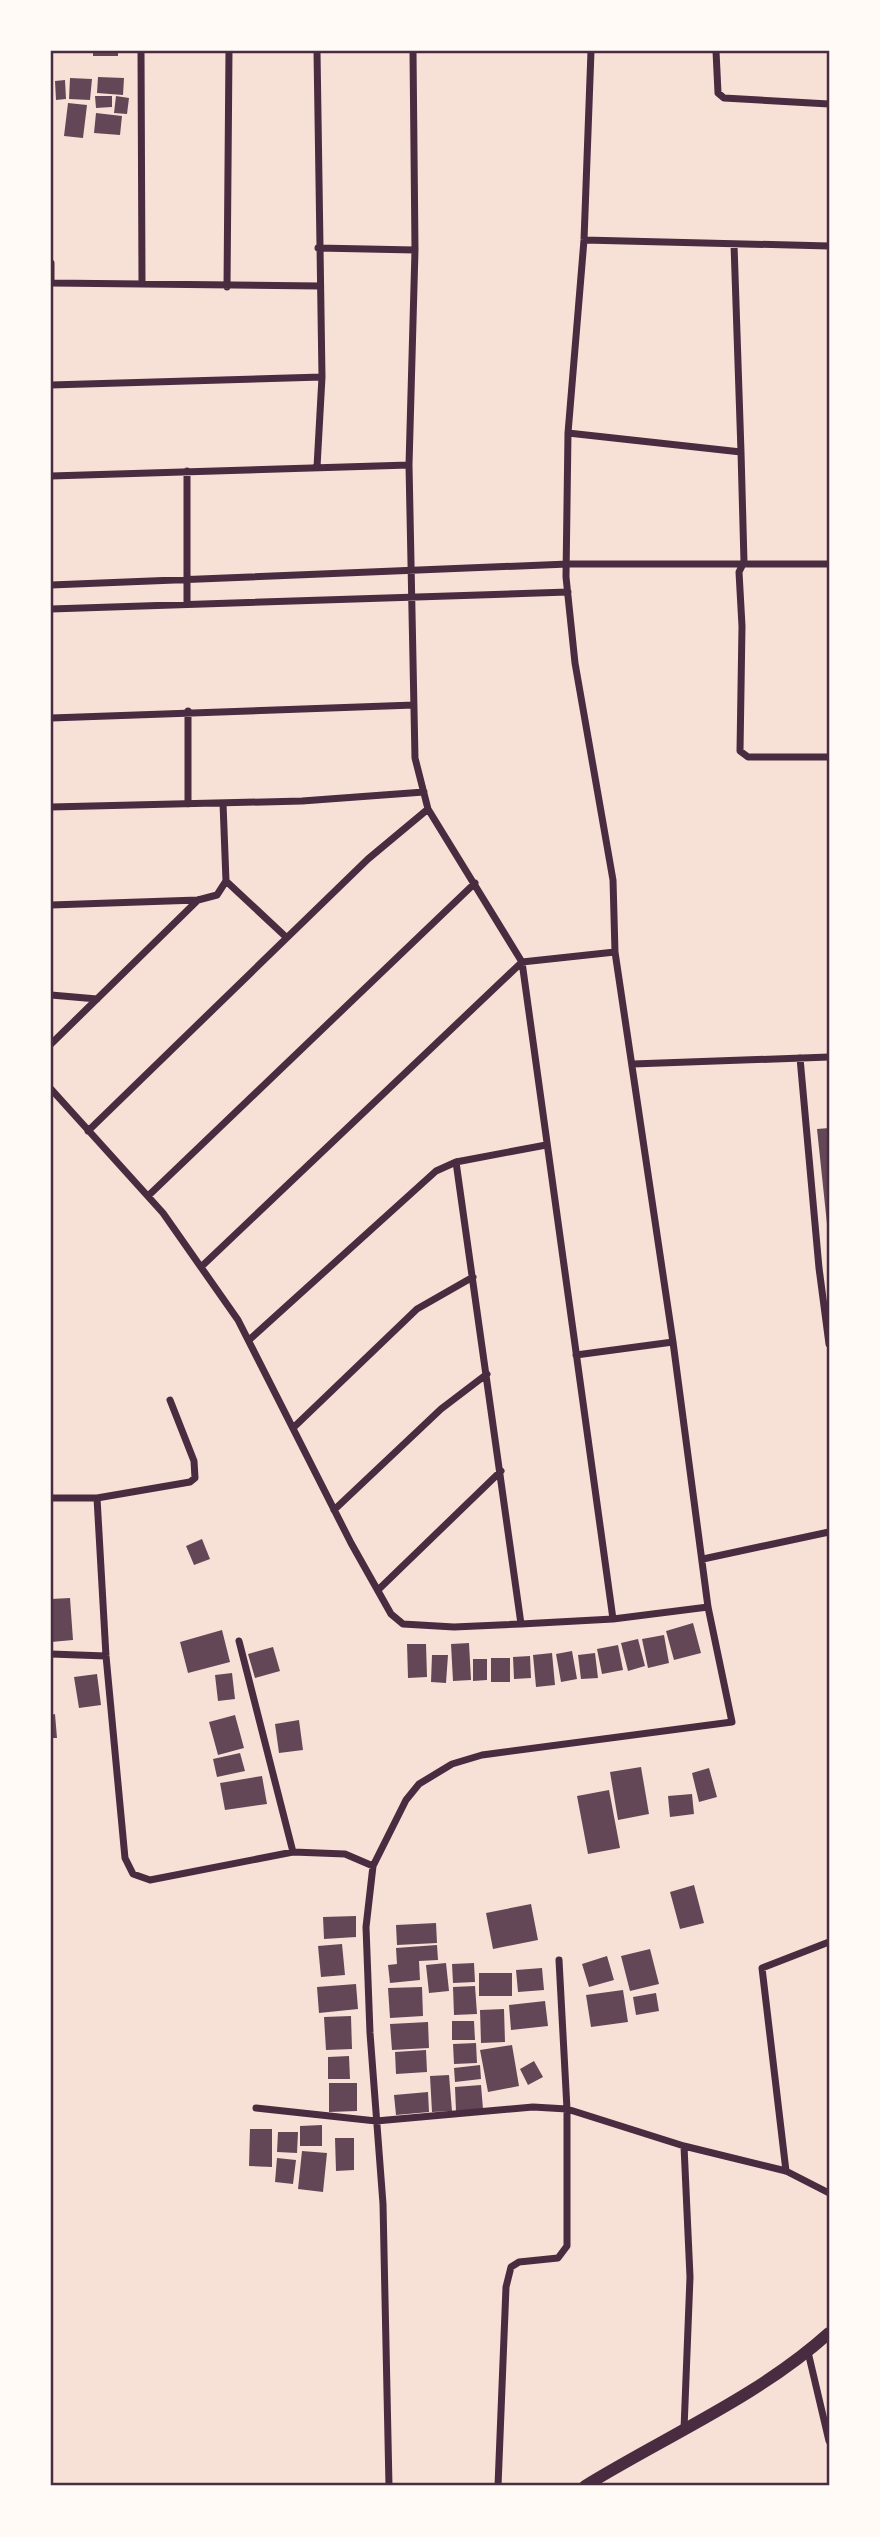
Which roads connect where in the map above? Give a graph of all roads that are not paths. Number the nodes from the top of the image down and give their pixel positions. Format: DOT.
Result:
graph roads {
  1 [pos="141,51"];
  2 [pos="229,51"];
  3 [pos="317,51"];
  4 [pos="413,51"];
  5 [pos="592,51"];
  6 [pos="716,51"];
  7 [pos="829,104"];
  8 [pos="584,240"];
  9 [pos="734,244"];
  10 [pos="829,246"];
  11 [pos="318,248"];
  12 [pos="415,250"];
  13 [pos="51,263"];
  14 [pos="51,282"];
  15 [pos="142,282"];
  16 [pos="320,286"];
  17 [pos="228,287"];
  18 [pos="322,377"];
  19 [pos="51,385"];
  20 [pos="568,433"];
  21 [pos="741,452"];
  22 [pos="409,465"];
  23 [pos="317,467"];
  24 [pos="187,471"];
  25 [pos="51,476"];
  26 [pos="744,562"];
  27 [pos="568,564"];
  28 [pos="829,564"];
  29 [pos="411,570"];
  30 [pos="188,579"];
  31 [pos="51,585"];
  32 [pos="568,592"];
  33 [pos="411,597"];
  34 [pos="187,604"];
  35 [pos="51,609"];
  36 [pos="414,705"];
  37 [pos="188,711"];
  38 [pos="51,718"];
  39 [pos="829,757"];
  40 [pos="424,792"];
  41 [pos="223,803"];
  42 [pos="188,804"];
  43 [pos="51,807"];
  44 [pos="428,809"];
  45 [pos="226,881"];
  46 [pos="475,883"];
  47 [pos="198,900"];
  48 [pos="51,905"];
  49 [pos="286,937"];
  50 [pos="615,952"];
  51 [pos="522,962"];
  52 [pos="51,995"];
  53 [pos="97,999"];
  54 [pos="51,1044"];
  55 [pos="829,1057"];
  56 [pos="800,1058"];
  57 [pos="634,1065"];
  58 [pos="51,1089"];
  59 [pos="88,1130"];
  60 [pos="546,1144"];
  61 [pos="456,1162"];
  62 [pos="148,1196"];
  63 [pos="201,1267"];
  64 [pos="473,1278"];
  65 [pos="249,1340"];
  66 [pos="673,1342"];
  67 [pos="829,1344"];
  68 [pos="576,1355"];
  69 [pos="487,1374"];
  70 [pos="170,1400"];
  71 [pos="293,1428"];
  72 [pos="501,1471"];
  73 [pos="97,1497"];
  74 [pos="51,1498"];
  75 [pos="334,1510"];
  76 [pos="829,1532"];
  77 [pos="703,1559"];
  78 [pos="378,1590"];
  79 [pos="708,1607"];
  80 [pos="613,1619"];
  81 [pos="521,1624"];
  82 [pos="239,1640"];
  83 [pos="51,1654"];
  84 [pos="106,1656"];
  85 [pos="293,1852"];
  86 [pos="373,1866"];
  87 [pos="829,1942"];
  88 [pos="559,1960"];
  89 [pos="256,2108"];
  90 [pos="567,2109"];
  91 [pos="376,2121"];
  92 [pos="684,2146"];
  93 [pos="786,2171"];
  94 [pos="829,2193"];
  95 [pos="829,2333"];
  96 [pos="808,2352"];
  97 [pos="684,2429"];
  98 [pos="829,2441"];
  99 [pos="389,2486"];
  100 [pos="498,2486"];
  101 [pos="585,2486"];
  1 -- 15 [label="street"];
  2 -- 17 [label="street"];
  3 -- 11 [label="street"];
  4 -- 12 [label="street"];
  5 -- 8 [label="street"];
  6 -- 7 [label="street"];
  8 -- 9 [label="street"];
  8 -- 20 [label="street"];
  9 -- 10 [label="street"];
  9 -- 21 [label="street"];
  11 -- 12 [label="street"];
  11 -- 16 [label="street"];
  12 -- 22 [label="street"];
  13 -- 14 [label="street"];
  14 -- 15 [label="street"];
  15 -- 17 [label="street"];
  16 -- 17 [label="street"];
  16 -- 18 [label="street"];
  18 -- 19 [label="street"];
  18 -- 23 [label="street"];
  20 -- 21 [label="street"];
  20 -- 27 [label="street"];
  21 -- 26 [label="street"];
  22 -- 23 [label="street"];
  22 -- 29 [label="street"];
  23 -- 24 [label="street"];
  24 -- 25 [label="street"];
  24 -- 30 [label="street"];
  26 -- 27 [label="street"];
  26 -- 28 [label="street"];
  26 -- 39 [label="street"];
  27 -- 29 [label="street"];
  27 -- 32 [label="street"];
  29 -- 30 [label="street"];
  29 -- 33 [label="street"];
  30 -- 31 [label="street"];
  30 -- 34 [label="street"];
  32 -- 33 [label="street"];
  32 -- 50 [label="street"];
  33 -- 34 [label="street"];
  33 -- 36 [label="street"];
  34 -- 35 [label="street"];
  36 -- 37 [label="street"];
  36 -- 40 [label="street"];
  37 -- 38 [label="street"];
  37 -- 42 [label="street"];
  40 -- 41 [label="street"];
  40 -- 44 [label="street"];
  41 -- 42 [label="street"];
  41 -- 45 [label="street"];
  42 -- 43 [label="street"];
  44 -- 46 [label="street"];
  44 -- 49 [label="street"];
  45 -- 47 [label="street"];
  45 -- 49 [label="street"];
  46 -- 51 [label="street"];
  46 -- 62 [label="street"];
  47 -- 48 [label="street"];
  47 -- 53 [label="street"];
  49 -- 59 [label="street"];
  50 -- 51 [label="street"];
  50 -- 57 [label="street"];
  51 -- 60 [label="street"];
  51 -- 63 [label="street"];
  52 -- 53 [label="street"];
  53 -- 54 [label="street"];
  55 -- 56 [label="street"];
  56 -- 57 [label="street"];
  56 -- 67 [label="street"];
  57 -- 66 [label="street"];
  58 -- 59 [label="street"];
  59 -- 62 [label="street"];
  60 -- 61 [label="street"];
  60 -- 68 [label="street"];
  61 -- 64 [label="street"];
  61 -- 65 [label="street"];
  62 -- 63 [label="street"];
  63 -- 65 [label="street"];
  64 -- 69 [label="street"];
  64 -- 71 [label="street"];
  65 -- 71 [label="street"];
  66 -- 68 [label="street"];
  66 -- 77 [label="street"];
  68 -- 80 [label="street"];
  69 -- 72 [label="street"];
  69 -- 75 [label="street"];
  70 -- 73 [label="street"];
  71 -- 75 [label="street"];
  72 -- 78 [label="street"];
  72 -- 81 [label="street"];
  73 -- 74 [label="street"];
  73 -- 84 [label="street"];
  75 -- 78 [label="street"];
  76 -- 77 [label="street"];
  77 -- 79 [label="street"];
  78 -- 81 [label="street"];
  79 -- 80 [label="street"];
  79 -- 86 [label="street"];
  80 -- 81 [label="street"];
  82 -- 85 [label="street"];
  83 -- 84 [label="street"];
  84 -- 85 [label="street"];
  85 -- 86 [label="street"];
  86 -- 91 [label="street"];
  87 -- 93 [label="street"];
  88 -- 90 [label="street"];
  89 -- 91 [label="street"];
  90 -- 91 [label="street"];
  90 -- 92 [label="street"];
  90 -- 100 [label="street"];
  91 -- 99 [label="street"];
  92 -- 93 [label="street"];
  92 -- 97 [label="street"];
  93 -- 94 [label="street"];
  95 -- 96 [label="street"];
  96 -- 97 [label="street"];
  96 -- 98 [label="street"];
  97 -- 101 [label="street"];
}
